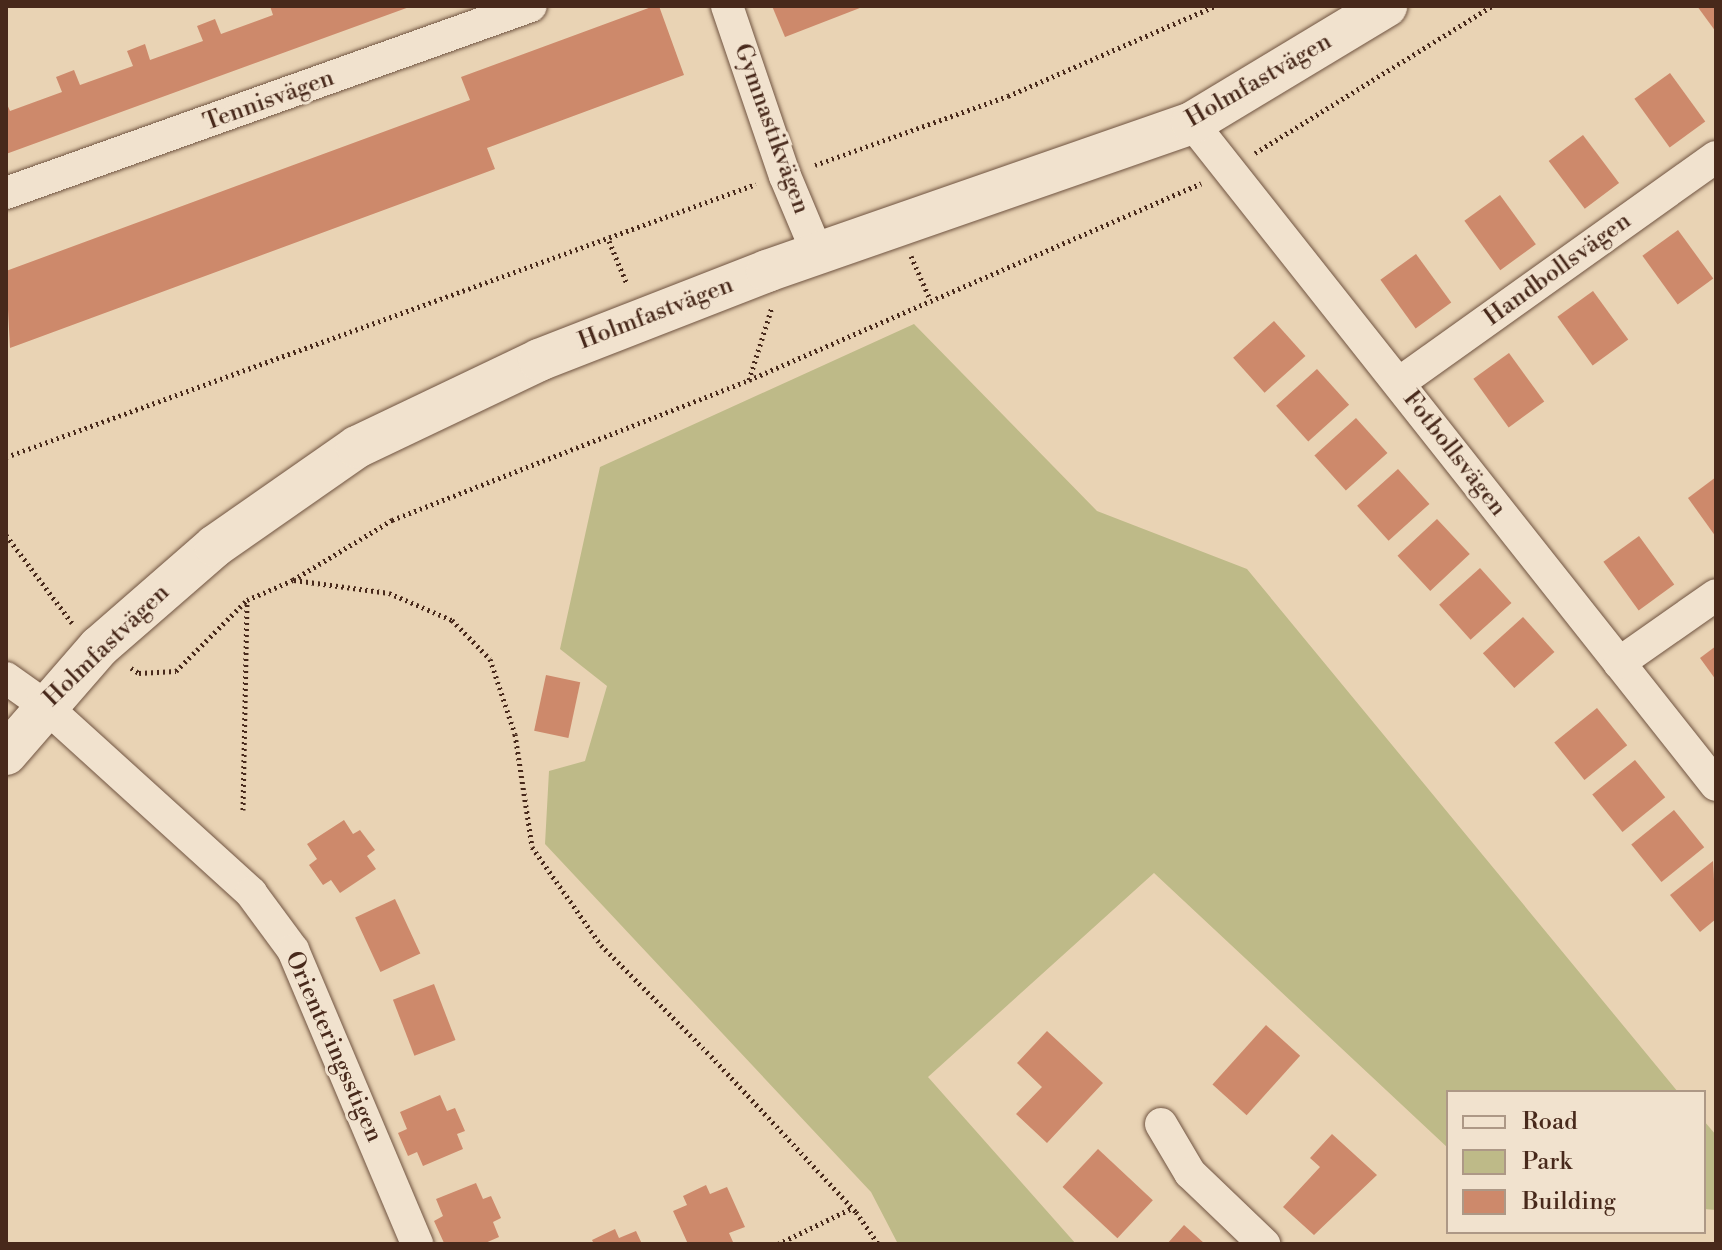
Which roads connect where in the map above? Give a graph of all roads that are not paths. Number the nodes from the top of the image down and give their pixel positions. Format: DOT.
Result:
graph roads {
  1 [pos="531,6"];
  2 [pos="727,6"];
  3 [pos="1386,6"];
  4 [pos="1192,123"];
  5 [pos="1716,157"];
  6 [pos="6,193"];
  7 [pos="817,252"];
  8 [pos="1399,383"];
  9 [pos="1716,595"];
  10 [pos="1619,663"];
  11 [pos="6,678"];
  12 [pos="44,705"];
  13 [pos="6,754"];
  14 [pos="1716,785"];
  15 [pos="1161,1124"];
  16 [pos="417,1244"];
  17 [pos="1264,1244"];
  1 -- 6 [label="street, Tennisvägen"];
  2 -- 7 [label="street, Gymnastikvägen"];
  3 -- 4 [label="street, Holmfastvägen"];
  4 -- 7 [label="street, Holmfastvägen"];
  4 -- 8 [label="street, Fotbollsvägen"];
  5 -- 8 [label="street, Handbollsvägen"];
  7 -- 12 [label="street, Holmfastvägen"];
  8 -- 10 [label="street, Fotbollsvägen"];
  9 -- 10 [label="street"];
  10 -- 14 [label="street, Fotbollsvägen"];
  11 -- 12 [label="street, Orienteringsstigen"];
  12 -- 13 [label="street, Holmfastvägen"];
  12 -- 16 [label="street, Orienteringsstigen"];
  15 -- 17 [label="street"];
}
